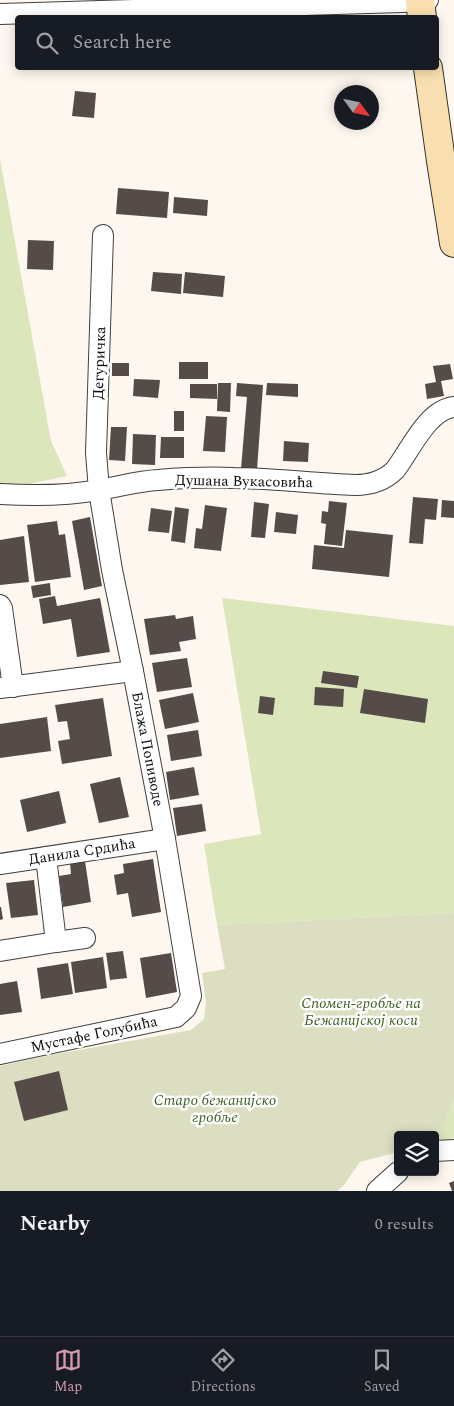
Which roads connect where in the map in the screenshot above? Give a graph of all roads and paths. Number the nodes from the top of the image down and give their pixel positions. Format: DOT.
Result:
graph roads {
  1 [pos="422,5"];
  2 [pos="9,9"];
  3 [pos="428,70"];
  4 [pos="104,235"];
  5 [pos="454,243"];
  6 [pos="454,407"];
  7 [pos="99,490"];
  8 [pos="0,494"];
  9 [pos="0,605"];
  10 [pos="133,671"];
  11 [pos="6,688"];
  12 [pos="165,839"];
  13 [pos="46,857"];
  14 [pos="0,864"];
  15 [pos="85,938"];
  16 [pos="56,942"];
  17 [pos="0,951"];
  18 [pos="186,1008"];
  19 [pos="0,1054"];
  20 [pos="454,1150"];
  21 [pos="439,1151"];
  22 [pos="394,1176"];
  23 [pos="377,1191"];
  1 -- 2 [label="street"];
  3 -- 5 [label="main road"];
  4 -- 7 [label="street, Дегуричка"];
  6 -- 7 [label="street, Душана Вукасовића"];
  7 -- 8 [label="street, Душана Вукасовића"];
  7 -- 10 [label="street, Блажа Попиводе"];
  9 -- 11 [label="street"];
  10 -- 11 [label="street"];
  10 -- 12 [label="street, Блажа Попиводе"];
  12 -- 13 [label="street, Данила Срдића"];
  12 -- 18 [label="street, Блажа Попиводе"];
  13 -- 14 [label="street, Данила Срдића"];
  13 -- 16 [label="street"];
  15 -- 16 [label="street"];
  16 -- 17 [label="street"];
  18 -- 19 [label="street, Мустафе Голубића"];
  20 -- 21 [label="street"];
  22 -- 23 [label="street"];
}
